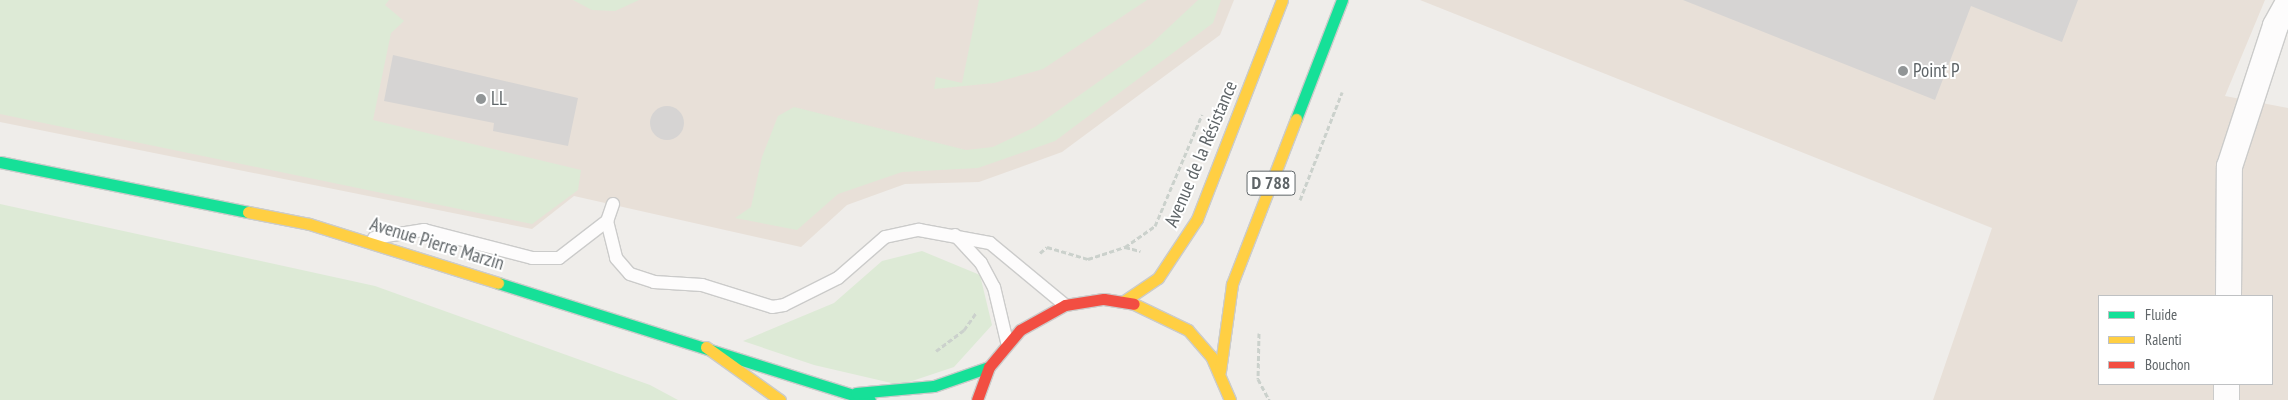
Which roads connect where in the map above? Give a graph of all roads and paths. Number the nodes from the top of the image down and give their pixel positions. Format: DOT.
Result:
graph roads {
  1 [pos="1282,0"];
  2 [pos="1342,0"];
  3 [pos="2288,2"];
  4 [pos="0,162"];
  5 [pos="613,204"];
  6 [pos="607,221"];
  7 [pos="955,235"];
  8 [pos="362,240"];
  9 [pos="2228,295"];
  10 [pos="1124,301"];
  11 [pos="1065,305"];
  12 [pos="1007,342"];
  13 [pos="706,347"];
  14 [pos="989,367"];
  15 [pos="1220,371"];
  16 [pos="2226,385"];
  17 [pos="856,393"];
  18 [pos="780,400"];
  19 [pos="870,400"];
  20 [pos="978,400"];
  21 [pos="1230,400"];
  22 [pos="2226,400"];
  1 -- 10 [label="main road, Avenue de la Résistance / D 788"];
  2 -- 15 [label="main road, D 788"];
  3 -- 9 [label="street"];
  4 -- 8 [label="main road, Avenue Pierre Marzin"];
  5 -- 6 [label="lane"];
  6 -- 7 [label="lane"];
  6 -- 8 [label="lane"];
  7 -- 11 [label="lane"];
  7 -- 12 [label="lane"];
  8 -- 13 [label="main road, Avenue Pierre Marzin"];
  10 -- 11 [label="main road"];
  10 -- 15 [label="main road"];
  11 -- 12 [label="main road"];
  12 -- 14 [label="main road"];
  13 -- 17 [label="main road, Avenue Pierre Marzin"];
  13 -- 18 [label="main road"];
  14 -- 17 [label="main road, Avenue Pierre Marzin"];
  14 -- 20 [label="main road"];
  15 -- 21 [label="main road"];
  16 -- 22 [label="street"];
  17 -- 19 [label="main road, Avenue Pierre Marzin"];
}
